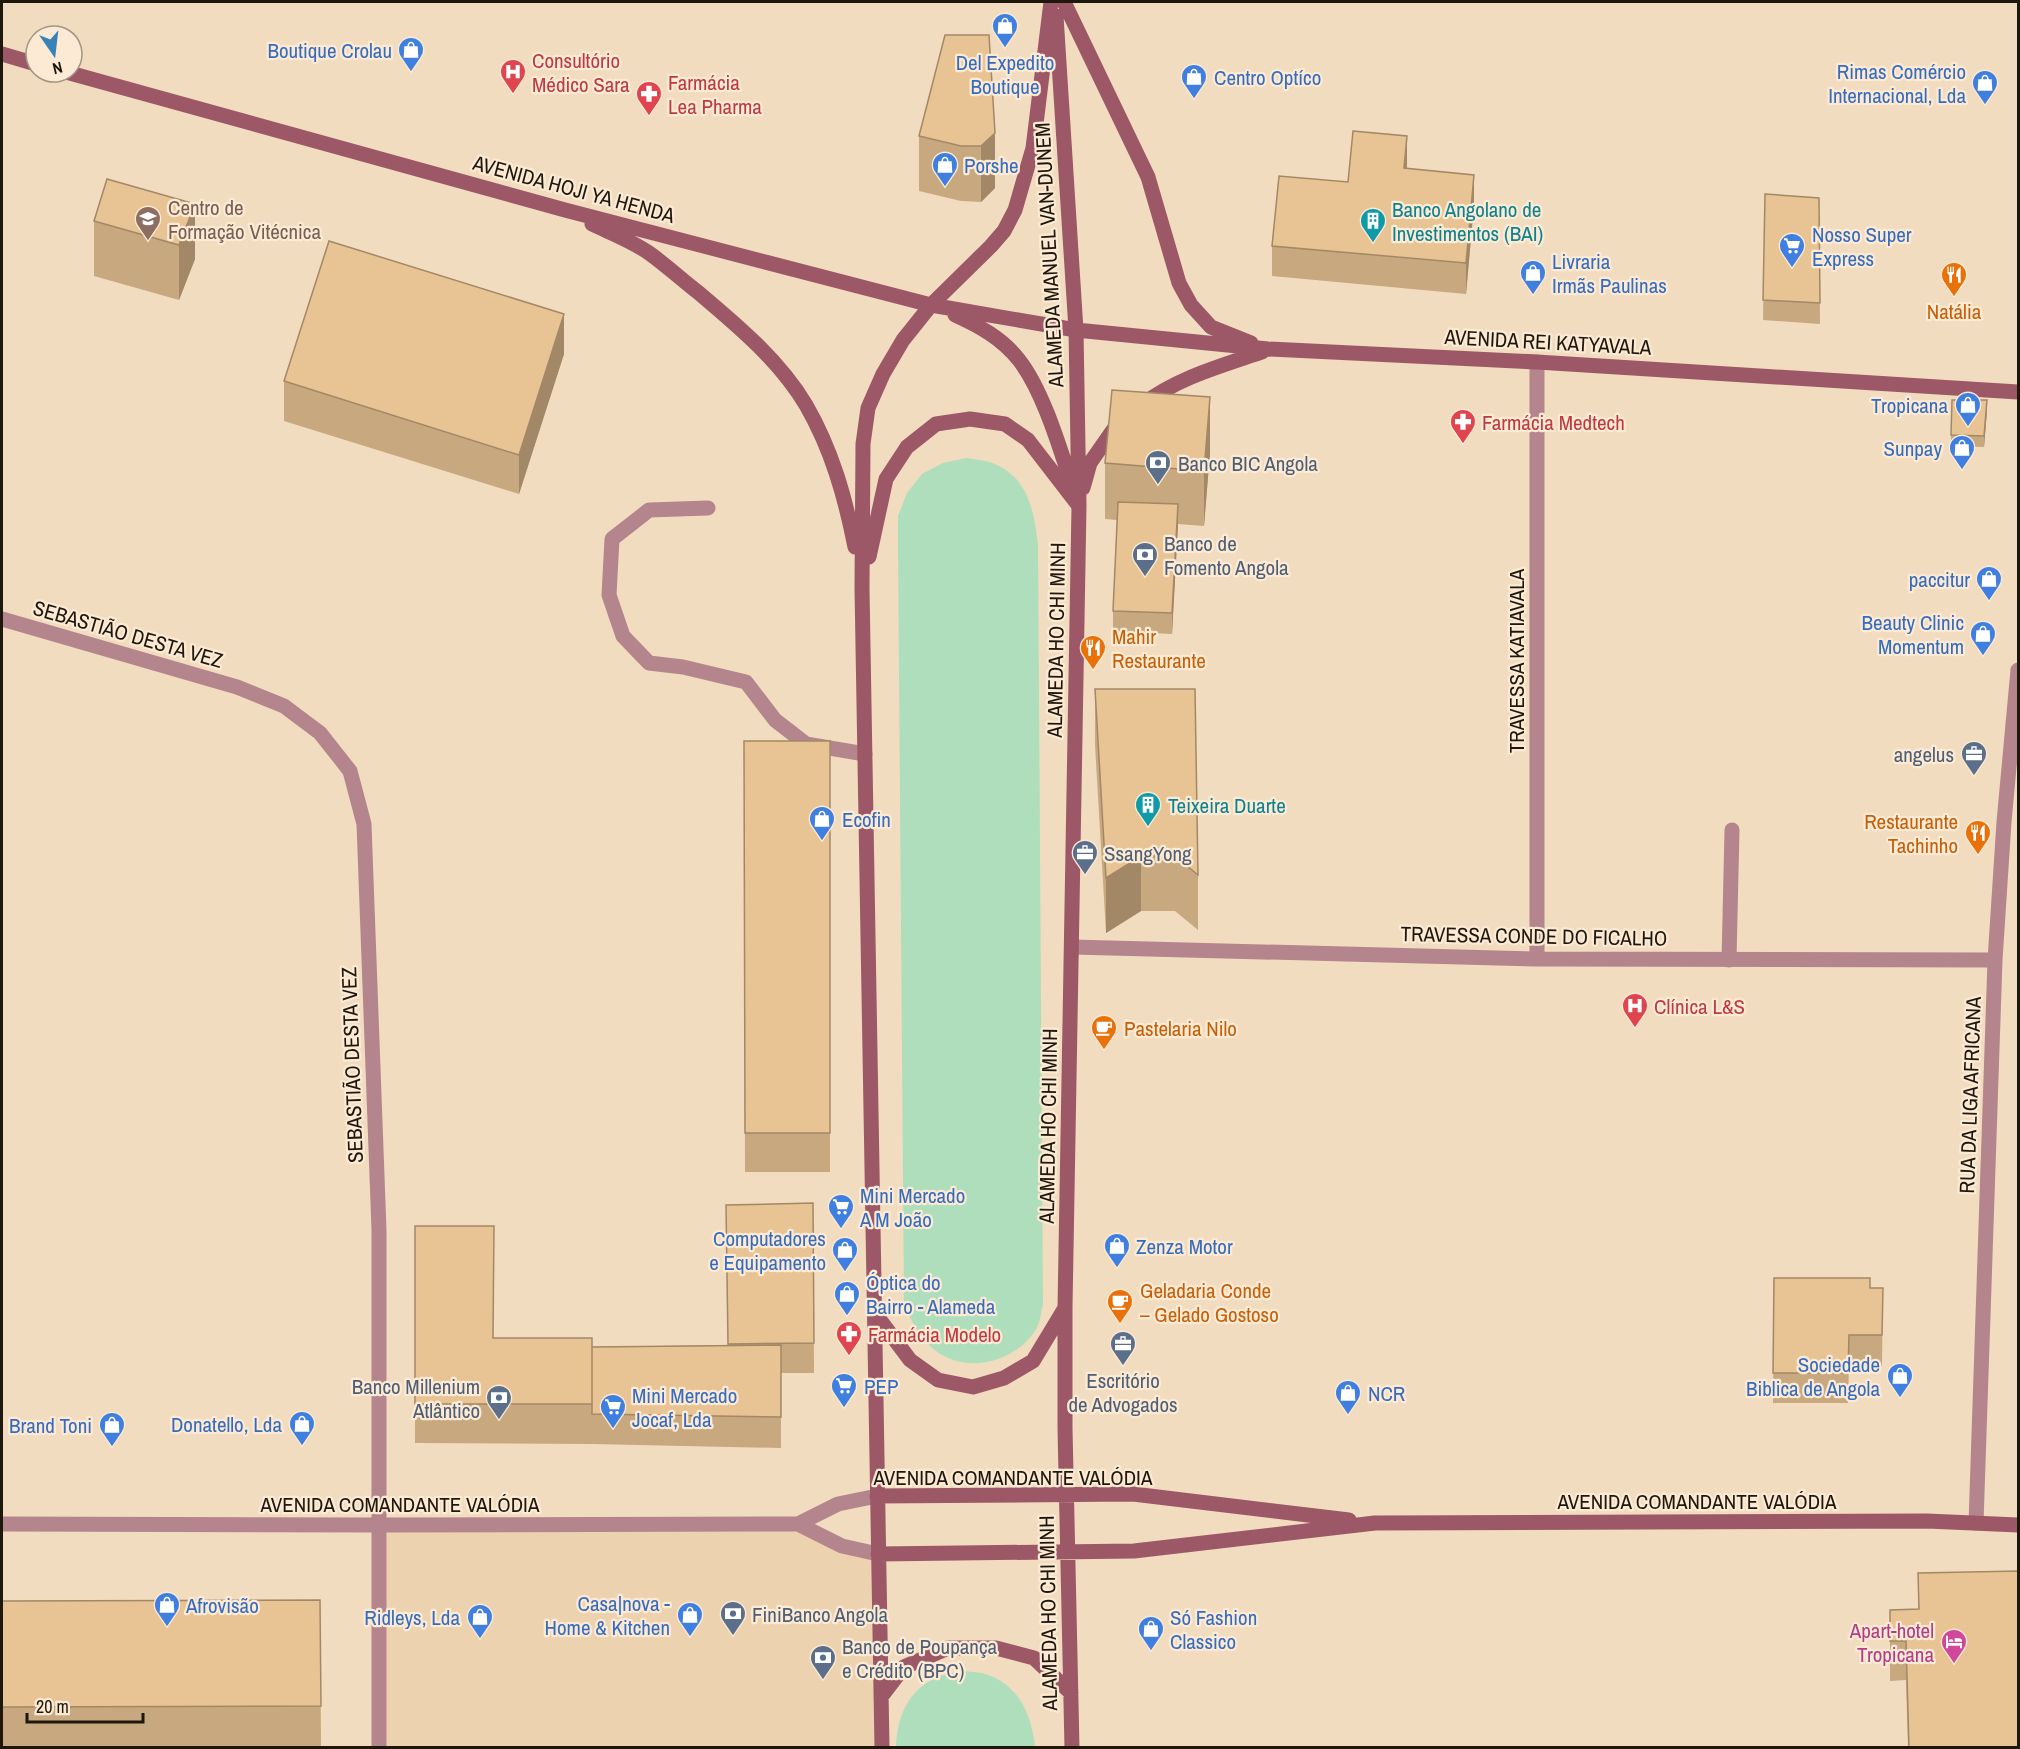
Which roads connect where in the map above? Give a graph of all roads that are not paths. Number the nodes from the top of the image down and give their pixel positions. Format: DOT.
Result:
graph roads {
  1 [pos="1053,2"];
  2 [pos="1064,2"];
  3 [pos="2,54"];
  4 [pos="24,60"];
  5 [pos="84,77"];
  6 [pos="565,210"];
  7 [pos="931,305"];
  8 [pos="1076,330"];
  9 [pos="1268,350"];
  10 [pos="1537,362"];
  11 [pos="2019,392"];
  12 [pos="1079,506"];
  13 [pos="708,507"];
  14 [pos="862,588"];
  15 [pos="2,619"];
  16 [pos="2019,670"];
  17 [pos="865,754"];
  18 [pos="2012,822"];
  19 [pos="1732,830"];
  20 [pos="1072,947"];
  21 [pos="1537,959"];
  22 [pos="1729,960"];
  23 [pos="1995,960"];
  24 [pos="1065,1308"];
  25 [pos="874,1312"];
  26 [pos="1066,1493"];
  27 [pos="877,1496"];
  28 [pos="1976,1523"];
  29 [pos="2,1524"];
  30 [pos="798,1524"];
  31 [pos="1375,1524"];
  32 [pos="380,1525"];
  33 [pos="2019,1525"];
  34 [pos="1068,1552"];
  35 [pos="878,1554"];
  36 [pos="1071,1693"];
  37 [pos="881,1697"];
  38 [pos="379,1748"];
  39 [pos="882,1748"];
  40 [pos="1072,1748"];
  1 -- 7 [label="main road"];
  1 -- 8 [label="main road, ALAMEDA MANUEL VAN-DUNEM"];
  2 -- 9 [label="main road"];
  3 -- 4 [label="main road"];
  5 -- 6 [label="main road, AVENIDA HOJI YA HENDA"];
  6 -- 7 [label="main road, AVENIDA HOJI YA HENDA"];
  6 -- 14 [label="main road"];
  7 -- 8 [label="main road, AVENIDA HOJI YA HENDA"];
  7 -- 12 [label="main road"];
  7 -- 14 [label="main road"];
  8 -- 9 [label="main road, AVENIDA REI KATYAVALA"];
  8 -- 12 [label="main road, ALAMEDA MANUEL VAN-DUNEM"];
  9 -- 10 [label="main road, AVENIDA REI KATYAVALA"];
  9 -- 12 [label="main road"];
  10 -- 11 [label="main road, AVENIDA REI KATYAVALA"];
  10 -- 21 [label="street, TRAVESSA KATIAVALA"];
  12 -- 14 [label="main road"];
  12 -- 20 [label="main road, ALAMEDA HO CHI MINH"];
  13 -- 17 [label="street"];
  14 -- 17 [label="main road"];
  15 -- 32 [label="street, SEBASTIÃO DESTA VEZ"];
  16 -- 18 [label="street, RUA DA LIGA AFRICANA"];
  17 -- 25 [label="main road"];
  18 -- 23 [label="street, RUA DA LIGA AFRICANA"];
  19 -- 22 [label="street"];
  20 -- 21 [label="street, TRAVESSA CONDE DO FICALHO"];
  20 -- 24 [label="main road, ALAMEDA HO CHI MINH"];
  21 -- 22 [label="street, TRAVESSA CONDE DO FICALHO"];
  22 -- 23 [label="street, TRAVESSA CONDE DO FICALHO"];
  23 -- 28 [label="street, RUA DA LIGA AFRICANA"];
  24 -- 25 [label="main road"];
  24 -- 26 [label="main road, ALAMEDA HO CHI MINH"];
  25 -- 27 [label="main road"];
  26 -- 27 [label="main road, AVENIDA COMANDANTE VALÓDIA"];
  26 -- 31 [label="main road, AVENIDA COMANDANTE VALÓDIA"];
  26 -- 34 [label="main road, ALAMEDA HO CHI MINH"];
  27 -- 30 [label="street, AVENIDA COMANDANTE VALÓDIA"];
  27 -- 35 [label="main road"];
  28 -- 31 [label="main road, AVENIDA COMANDANTE VALÓDIA"];
  28 -- 33 [label="main road, AVENIDA COMANDANTE VALÓDIA"];
  29 -- 32 [label="street, AVENIDA COMANDANTE VALÓDIA"];
  30 -- 32 [label="street, AVENIDA COMANDANTE VALÓDIA"];
  30 -- 35 [label="street, AVENIDA COMANDANTE VALÓDIA"];
  31 -- 34 [label="main road, AVENIDA COMANDANTE VALÓDIA"];
  32 -- 38 [label="street, SEBASTIÃO DESTA VEZ"];
  34 -- 35 [label="main road, AVENIDA COMANDANTE VALÓDIA"];
  34 -- 36 [label="main road, ALAMEDA HO CHI MINH"];
  35 -- 37 [label="main road"];
  36 -- 37 [label="main road"];
  36 -- 40 [label="main road, ALAMEDA HO CHI MINH"];
  37 -- 39 [label="main road"];
}
